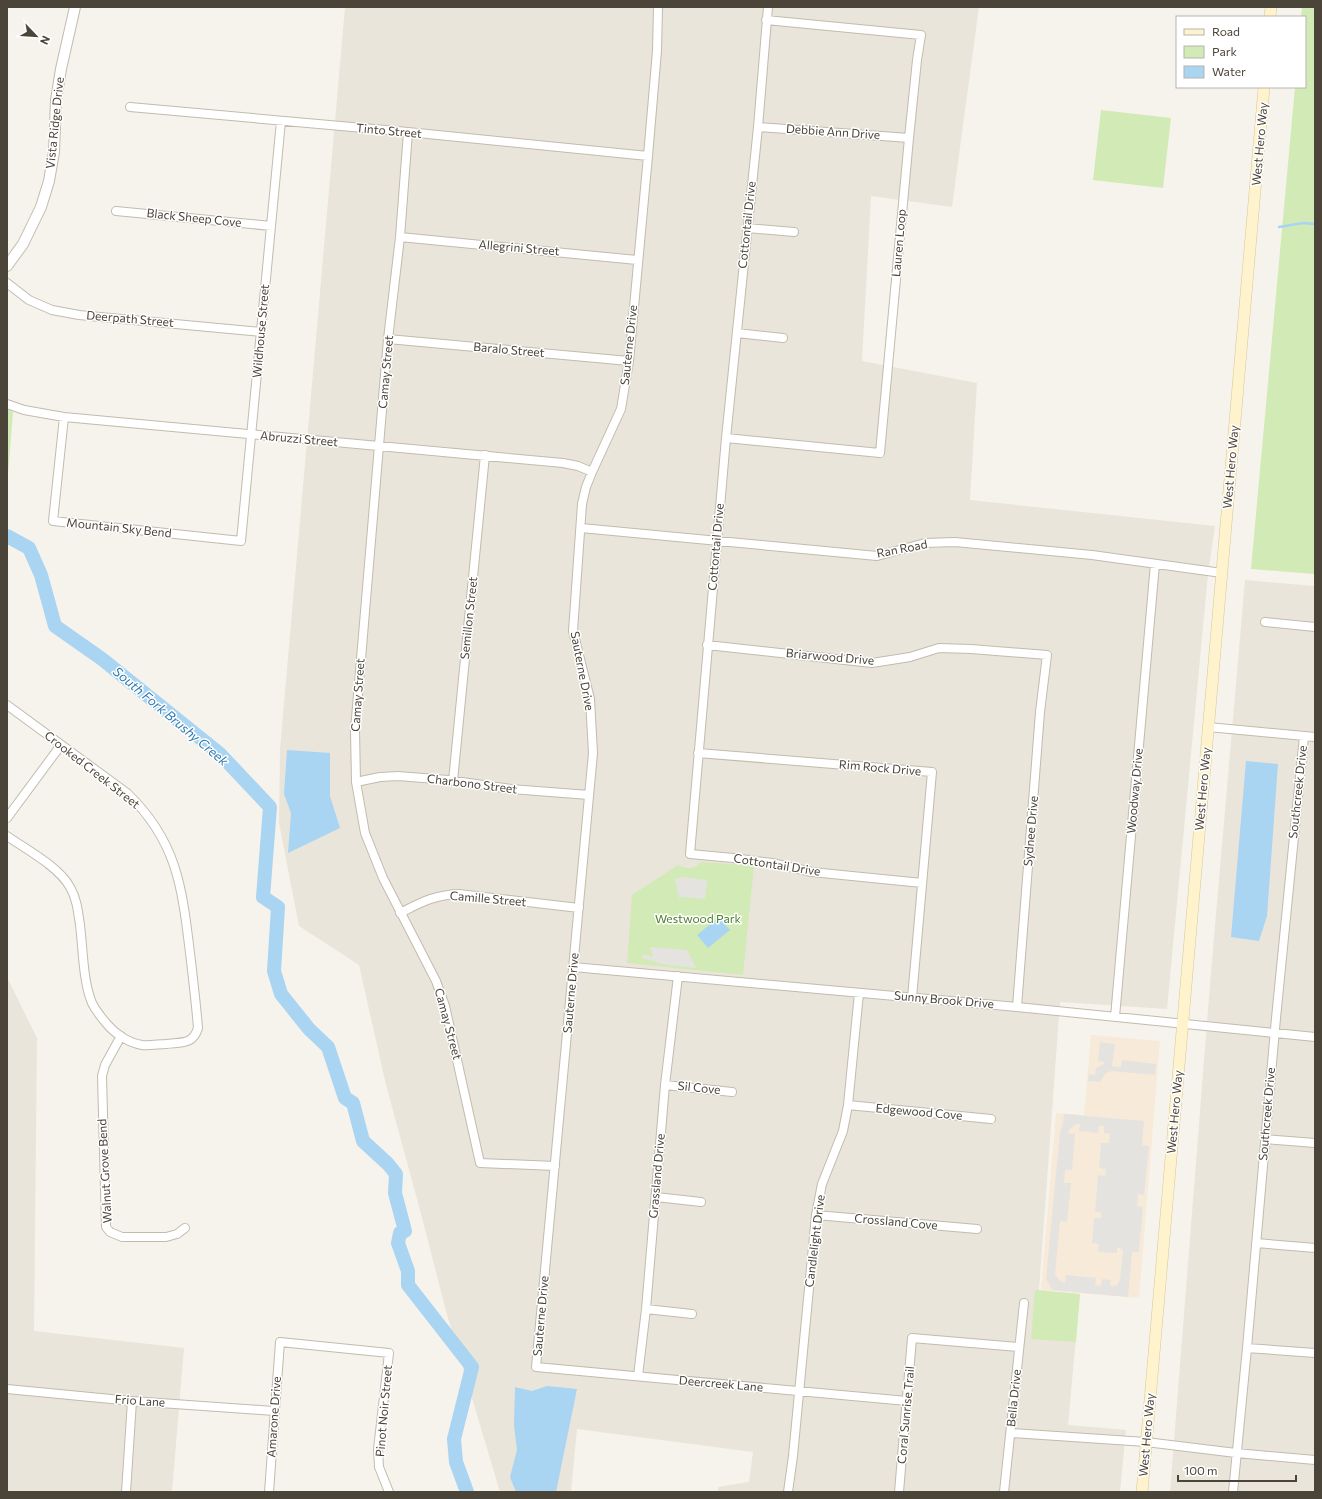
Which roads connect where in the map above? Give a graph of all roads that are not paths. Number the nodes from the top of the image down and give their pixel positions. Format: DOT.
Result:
graph roads {
  1 [pos="75,7"];
  2 [pos="79,7"];
  3 [pos="658,7"];
  4 [pos="768,7"];
  5 [pos="73,20"];
  6 [pos="766,20"];
  7 [pos="1264,88"];
  8 [pos="130,107"];
  9 [pos="281,121"];
  10 [pos="758,127"];
  11 [pos="408,132"];
  12 [pos="909,138"];
  13 [pos="648,156"];
  14 [pos="116,211"];
  15 [pos="271,226"];
  16 [pos="747,228"];
  17 [pos="794,232"];
  18 [pos="400,237"];
  19 [pos="638,260"];
  20 [pos="7,266"];
  21 [pos="7,283"];
  22 [pos="261,332"];
  23 [pos="737,333"];
  24 [pos="783,338"];
  25 [pos="388,339"];
  26 [pos="629,362"];
  27 [pos="7,404"];
  28 [pos="64,417"];
  29 [pos="251,435"];
  30 [pos="726,438"];
  31 [pos="379,446"];
  32 [pos="485,455"];
  33 [pos="592,472"];
  34 [pos="581,528"];
  35 [pos="241,541"];
  36 [pos="716,541"];
  37 [pos="1155,564"];
  38 [pos="1222,573"];
  39 [pos="1265,622"];
  40 [pos="1315,627"];
  41 [pos="707,645"];
  42 [pos="1047,655"];
  43 [pos="7,705"];
  44 [pos="1208,727"];
  45 [pos="1304,736"];
  46 [pos="1315,737"];
  47 [pos="61,745"];
  48 [pos="698,753"];
  49 [pos="453,781"];
  50 [pos="356,782"];
  51 [pos="589,795"];
  52 [pos="7,818"];
  53 [pos="7,836"];
  54 [pos="922,883"];
  55 [pos="579,908"];
  56 [pos="400,913"];
  57 [pos="573,967"];
  58 [pos="678,976"];
  59 [pos="859,993"];
  60 [pos="912,998"];
  61 [pos="1017,1007"];
  62 [pos="1115,1017"];
  63 [pos="1183,1024"];
  64 [pos="1275,1033"];
  65 [pos="121,1036"];
  66 [pos="1315,1037"];
  67 [pos="665,1085"];
  68 [pos="732,1092"];
  69 [pos="848,1105"];
  70 [pos="991,1119"];
  71 [pos="1265,1139"];
  72 [pos="1315,1143"];
  73 [pos="555,1166"];
  74 [pos="656,1197"];
  75 [pos="701,1202"];
  76 [pos="816,1215"];
  77 [pos="185,1228"];
  78 [pos="977,1228"];
  79 [pos="1256,1243"];
  80 [pos="1315,1248"];
  81 [pos="1024,1303"];
  82 [pos="646,1309"];
  83 [pos="692,1314"];
  84 [pos="1019,1347"];
  85 [pos="1247,1348"];
  86 [pos="389,1353"];
  87 [pos="1315,1353"];
  88 [pos="536,1367"];
  89 [pos="638,1376"];
  90 [pos="7,1389"];
  91 [pos="799,1391"];
  92 [pos="132,1401"];
  93 [pos="907,1401"];
  94 [pos="274,1411"];
  95 [pos="1011,1433"];
  96 [pos="1146,1442"];
  97 [pos="1236,1453"];
  98 [pos="1315,1460"];
  99 [pos="126,1492"];
  100 [pos="269,1492"];
  101 [pos="389,1492"];
  102 [pos="788,1492"];
  103 [pos="899,1492"];
  104 [pos="1004,1492"];
  105 [pos="1142,1492"];
  106 [pos="1233,1492"];
  1 -- 5 [label="street, Vista Ridge Drive"];
  2 -- 5 [label="street, Vista Ridge Drive"];
  3 -- 13 [label="street, Sauterne Drive"];
  4 -- 6 [label="street, Cottontail Drive"];
  5 -- 20 [label="street, Vista Ridge Drive"];
  6 -- 10 [label="street, Cottontail Drive"];
  6 -- 12 [label="street, Lauren Loop"];
  7 -- 38 [label="main road, West Hero Way"];
  8 -- 9 [label="street, Tinto Street"];
  9 -- 11 [label="street, Tinto Street"];
  9 -- 15 [label="street, Wildhouse Street"];
  10 -- 12 [label="street, Debbie Ann Drive"];
  10 -- 16 [label="street, Cottontail Drive"];
  11 -- 13 [label="street, Tinto Street"];
  11 -- 18 [label="street, Camay Street"];
  12 -- 30 [label="street, Lauren Loop"];
  13 -- 19 [label="street, Sauterne Drive"];
  14 -- 15 [label="street, Black Sheep Cove"];
  15 -- 22 [label="street, Wildhouse Street"];
  16 -- 17 [label="street"];
  16 -- 23 [label="street, Cottontail Drive"];
  18 -- 19 [label="street, Allegrini Street"];
  18 -- 25 [label="street, Camay Street"];
  19 -- 26 [label="street, Sauterne Drive"];
  21 -- 22 [label="street, Deerpath Street"];
  22 -- 29 [label="street, Wildhouse Street"];
  23 -- 24 [label="street"];
  23 -- 30 [label="street, Cottontail Drive"];
  25 -- 26 [label="street, Baralo Street"];
  25 -- 31 [label="street, Camay Street"];
  26 -- 33 [label="street, Sauterne Drive"];
  27 -- 28 [label="street, Abruzzi Street"];
  28 -- 29 [label="street, Abruzzi Street"];
  28 -- 35 [label="street, Mountain Sky Bend"];
  29 -- 31 [label="street, Abruzzi Street"];
  29 -- 35 [label="street, Wildhouse Street"];
  30 -- 36 [label="street, Cottontail Drive"];
  31 -- 32 [label="street, Abruzzi Street"];
  31 -- 50 [label="street, Camay Street"];
  32 -- 33 [label="street, Abruzzi Street"];
  32 -- 49 [label="street, Semillon Street"];
  33 -- 34 [label="street, Sauterne Drive"];
  34 -- 36 [label="street, Ran Road"];
  34 -- 51 [label="street, Sauterne Drive"];
  36 -- 37 [label="street, Ran Road"];
  36 -- 41 [label="street, Cottontail Drive"];
  37 -- 38 [label="street, Ran Road"];
  37 -- 62 [label="street, Woodway Drive"];
  38 -- 44 [label="main road, West Hero Way"];
  39 -- 40 [label="street"];
  41 -- 42 [label="street, Briarwood Drive"];
  41 -- 48 [label="street, Cottontail Drive"];
  42 -- 61 [label="street, Sydnee Drive"];
  43 -- 47 [label="street, Crooked Creek Street"];
  44 -- 45 [label="street"];
  44 -- 63 [label="main road, West Hero Way"];
  45 -- 46 [label="street"];
  45 -- 64 [label="street, Southcreek Drive"];
  47 -- 52 [label="street"];
  47 -- 65 [label="street, Crooked Creek Street"];
  48 -- 54 [label="street, Cottontail Drive"];
  48 -- 54 [label="street, Rim Rock Drive"];
  49 -- 50 [label="street, Charbono Street"];
  49 -- 51 [label="street, Charbono Street"];
  50 -- 56 [label="street, Camay Street"];
  51 -- 55 [label="street, Sauterne Drive"];
  53 -- 65 [label="street"];
  54 -- 60 [label="street, Rim Rock Drive"];
  55 -- 56 [label="street, Camille Street"];
  55 -- 57 [label="street, Sauterne Drive"];
  56 -- 73 [label="street, Camay Street"];
  57 -- 58 [label="street, Sunny Brook Drive"];
  57 -- 73 [label="street, Sauterne Drive"];
  58 -- 59 [label="street, Sunny Brook Drive"];
  58 -- 67 [label="street, Grassland Drive"];
  59 -- 60 [label="street, Sunny Brook Drive"];
  59 -- 69 [label="street, Candlelight Drive"];
  60 -- 61 [label="street, Sunny Brook Drive"];
  61 -- 62 [label="street, Sunny Brook Drive"];
  62 -- 63 [label="street, Sunny Brook Drive"];
  63 -- 64 [label="street, Sunny Brook Drive"];
  63 -- 96 [label="main road, West Hero Way"];
  64 -- 66 [label="street, Sunny Brook Drive"];
  64 -- 71 [label="street, Southcreek Drive"];
  65 -- 77 [label="street, Walnut Grove Bend"];
  67 -- 68 [label="street, Sil Cove"];
  67 -- 74 [label="street, Grassland Drive"];
  69 -- 70 [label="street, Edgewood Cove"];
  69 -- 76 [label="street, Candlelight Drive"];
  71 -- 72 [label="street"];
  71 -- 79 [label="street, Southcreek Drive"];
  73 -- 88 [label="street, Sauterne Drive"];
  74 -- 75 [label="street"];
  74 -- 82 [label="street, Grassland Drive"];
  76 -- 78 [label="street, Crossland Cove"];
  76 -- 91 [label="street, Candlelight Drive"];
  79 -- 80 [label="street"];
  79 -- 85 [label="street, Southcreek Drive"];
  81 -- 84 [label="street, Bella Drive"];
  82 -- 83 [label="street"];
  82 -- 89 [label="street, Grassland Drive"];
  84 -- 93 [label="street, Coral Sunrise Trail"];
  84 -- 95 [label="street, Bella Drive"];
  85 -- 87 [label="street"];
  85 -- 97 [label="street, Southcreek Drive"];
  86 -- 94 [label="street, Amarone Drive"];
  86 -- 101 [label="street, Pinot Noir Street"];
  88 -- 89 [label="street, Deercreek Lane"];
  89 -- 91 [label="street, Deercreek Lane"];
  90 -- 92 [label="street, Frio Lane"];
  91 -- 93 [label="street, Deercreek Lane"];
  91 -- 102 [label="street, Candlelight Drive"];
  92 -- 94 [label="street, Frio Lane"];
  92 -- 99 [label="street"];
  93 -- 103 [label="street, Coral Sunrise Trail"];
  94 -- 100 [label="street, Amarone Drive"];
  95 -- 96 [label="street"];
  95 -- 104 [label="street, Bella Drive"];
  96 -- 97 [label="street"];
  96 -- 105 [label="main road, West Hero Way"];
  97 -- 98 [label="street"];
  97 -- 106 [label="street, Southcreek Drive"];
}
